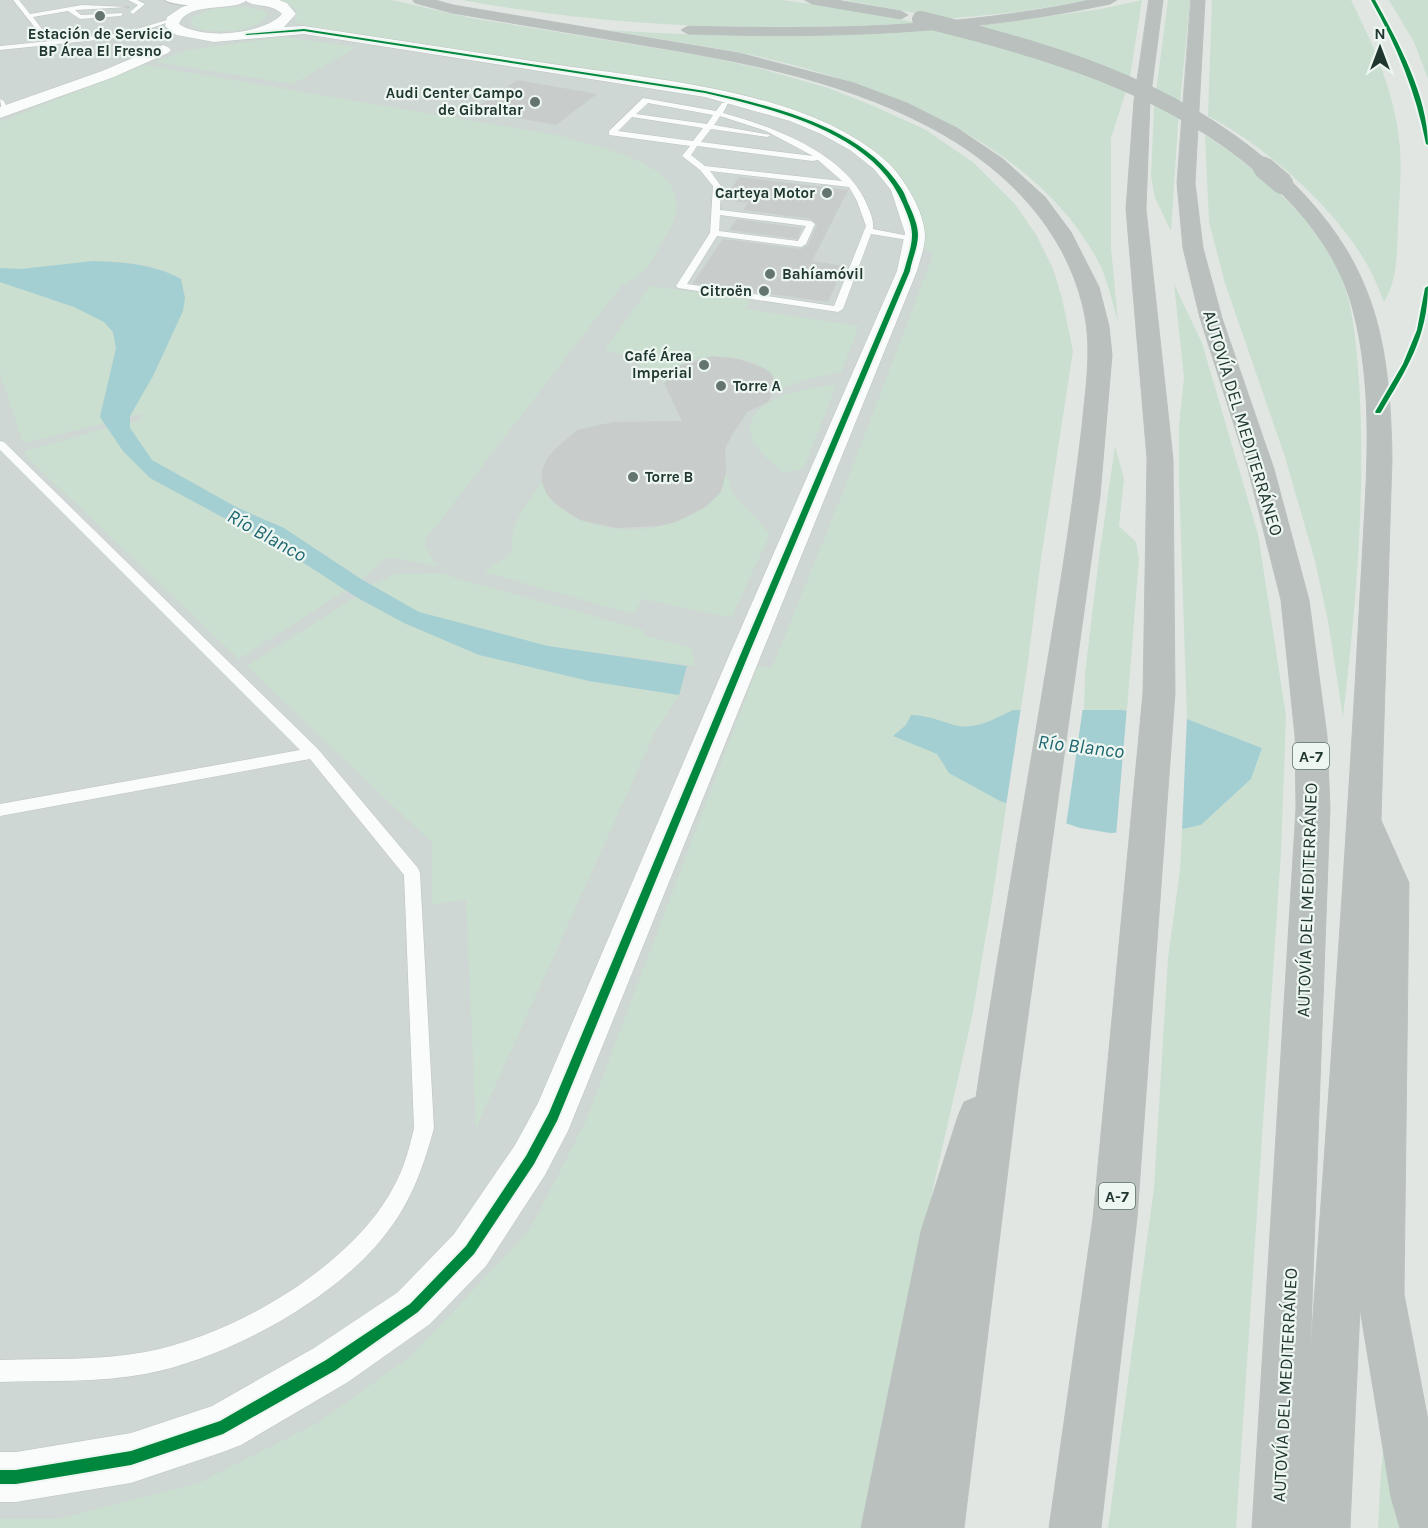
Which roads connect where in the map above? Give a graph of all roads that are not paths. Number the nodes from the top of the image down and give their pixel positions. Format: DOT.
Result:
graph roads {
  1 [pos="18,0"];
  2 [pos="108,0"];
  3 [pos="131,0"];
  4 [pos="239,0"];
  5 [pos="252,0"];
  6 [pos="420,0"];
  7 [pos="440,0"];
  8 [pos="812,0"];
  9 [pos="1110,0"];
  10 [pos="1156,0"];
  11 [pos="1198,0"];
  12 [pos="126,7"];
  13 [pos="69,9"];
  14 [pos="132,14"];
  15 [pos="28,16"];
  16 [pos="173,16"];
  17 [pos="296,24"];
  18 [pos="146,29"];
  19 [pos="247,34"];
  20 [pos="222,37"];
  21 [pos="143,45"];
  22 [pos="0,48"];
  23 [pos="96,66"];
  24 [pos="1,105"];
  25 [pos="725,105"];
  26 [pos="631,115"];
  27 [pos="707,128"];
  28 [pos="782,135"];
  29 [pos="695,144"];
  30 [pos="821,158"];
  31 [pos="703,168"];
  32 [pos="850,184"];
  33 [pos="717,212"];
  34 [pos="868,231"];
  35 [pos="714,233"];
  36 [pos="914,238"];
  37 [pos="0,444"];
  38 [pos="313,753"];
  39 [pos="0,810"];
  40 [pos="1365,819"];
  41 [pos="1007,1026"];
  42 [pos="0,1371"];
  43 [pos="0,1477"];
  44 [pos="887,1528"];
  45 [pos="938,1528"];
  46 [pos="1076,1528"];
  47 [pos="1278,1528"];
  48 [pos="1324,1528"];
  49 [pos="1426,1528"];
  1 -- 15 [label="lane"];
  2 -- 12 [label="lane"];
  3 -- 14 [label="lane"];
  4 -- 16 [label="street"];
  5 -- 17 [label="street"];
  6 -- 41 [label="highway"];
  7 -- 9 [label="highway"];
  8 -- 40 [label="highway, bridge"];
  10 -- 46 [label="highway, A-7"];
  11 -- 47 [label="highway, AUTOVÍA DEL MEDITERRÁNEO / A-7"];
  12 -- 13 [label="lane"];
  12 -- 14 [label="lane"];
  13 -- 14 [label="lane"];
  13 -- 15 [label="lane"];
  14 -- 16 [label="lane"];
  15 -- 18 [label="lane"];
  16 -- 18 [label="lane"];
  16 -- 20 [label="street"];
  16 -- 21 [label="street"];
  17 -- 19 [label="street"];
  17 -- 19 [label="street"];
  17 -- 25 [label="street"];
  18 -- 22 [label="lane"];
  19 -- 20 [label="street"];
  20 -- 23 [label="street"];
  21 -- 23 [label="street"];
  21 -- 23 [label="street"];
  23 -- 24 [label="street"];
  25 -- 26 [label="lane"];
  25 -- 27 [label="lane"];
  25 -- 28 [label="lane"];
  25 -- 36 [label="street"];
  26 -- 27 [label="lane"];
  26 -- 29 [label="lane"];
  27 -- 28 [label="lane"];
  27 -- 29 [label="lane"];
  28 -- 30 [label="lane"];
  29 -- 30 [label="lane"];
  29 -- 31 [label="lane"];
  30 -- 32 [label="lane"];
  31 -- 32 [label="lane"];
  31 -- 33 [label="lane"];
  32 -- 34 [label="lane"];
  33 -- 35 [label="lane"];
  33 -- 35 [label="lane"];
  34 -- 35 [label="lane"];
  34 -- 36 [label="lane"];
  36 -- 43 [label="street"];
  37 -- 38 [label="lane"];
  38 -- 39 [label="lane"];
  38 -- 42 [label="lane"];
  40 -- 48 [label="highway"];
  40 -- 49 [label="highway"];
  41 -- 44 [label="highway"];
  41 -- 45 [label="highway"];
}
